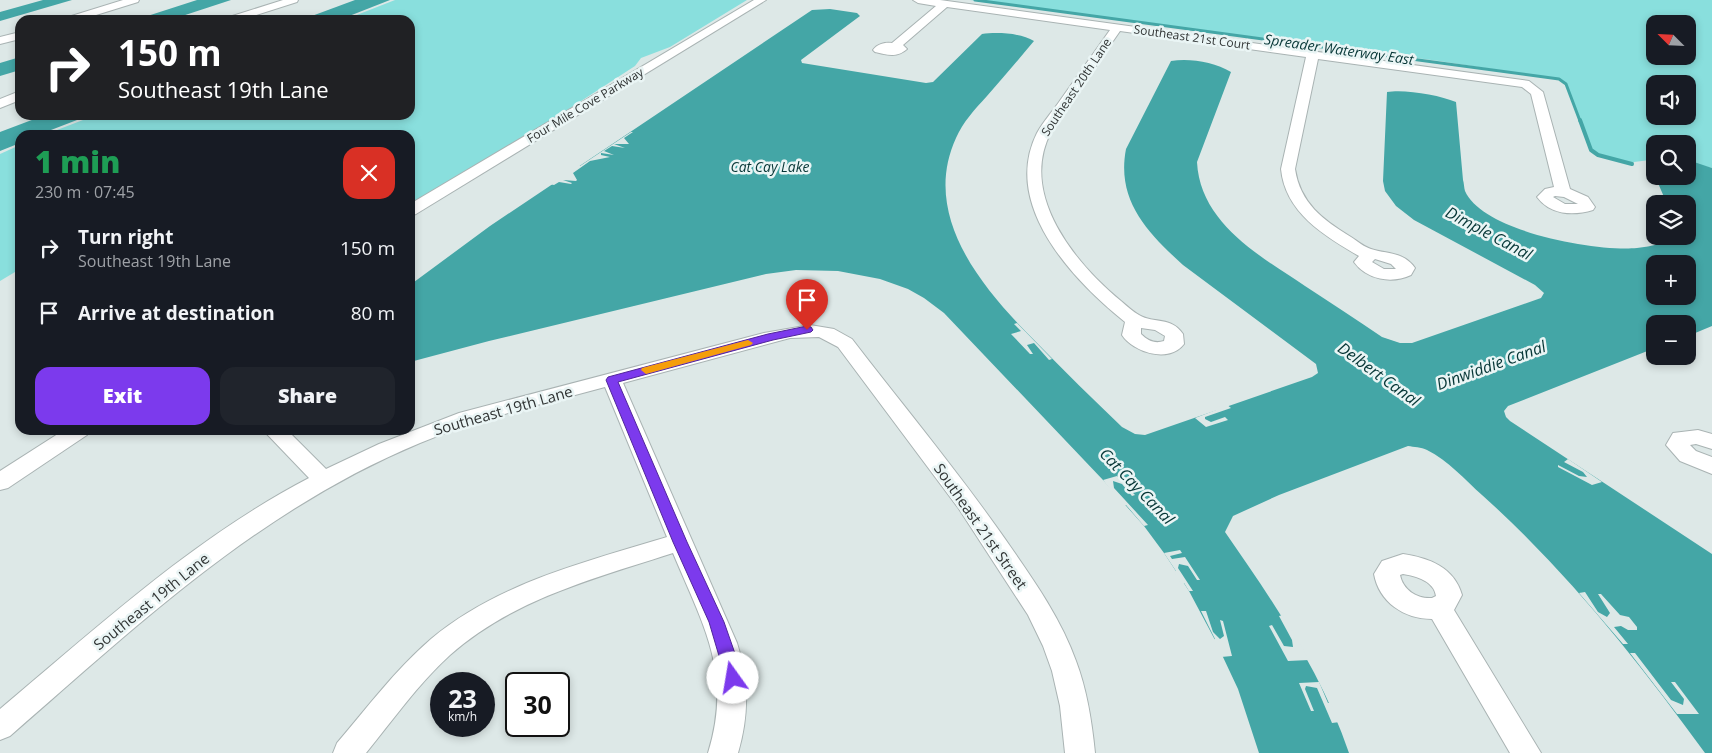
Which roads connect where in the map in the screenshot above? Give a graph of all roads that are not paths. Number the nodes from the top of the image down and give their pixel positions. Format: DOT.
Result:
graph roads {
  1 [pos="134,0"];
  2 [pos="293,0"];
  3 [pos="761,0"];
  4 [pos="918,0"];
  5 [pos="944,4"];
  6 [pos="85,15"];
  7 [pos="246,15"];
  8 [pos="1117,27"];
  9 [pos="15,36"];
  10 [pos="0,41"];
  11 [pos="895,46"];
  12 [pos="1313,54"];
  13 [pos="15,97"];
  14 [pos="0,104"];
  15 [pos="1563,192"];
  16 [pos="415,208"];
  17 [pos="1370,255"];
  18 [pos="1135,321"];
  19 [pos="824,331"];
  20 [pos="612,380"];
  21 [pos="71,435"];
  22 [pos="279,435"];
  23 [pos="1712,442"];
  24 [pos="1712,466"];
  25 [pos="323,479"];
  26 [pos="0,482"];
  27 [pos="680,542"];
  28 [pos="1439,608"];
  29 [pos="0,727"];
  30 [pos="348,753"];
  31 [pos="723,753"];
  32 [pos="1080,753"];
  33 [pos="1526,753"];
  1 -- 6 [label="street"];
  2 -- 7 [label="street"];
  3 -- 16 [label="street, Four Mile Cove Parkway"];
  4 -- 5 [label="street, Southeast 21st Court"];
  5 -- 8 [label="street, Southeast 21st Court"];
  5 -- 11 [label="street"];
  8 -- 12 [label="street, Southeast 21st Court"];
  8 -- 18 [label="street, Southeast 20th Lane"];
  9 -- 10 [label="street"];
  12 -- 15 [label="street, Southeast 21st Court"];
  12 -- 17 [label="street"];
  13 -- 14 [label="street"];
  19 -- 20 [label="street, Southeast 19th Lane"];
  19 -- 32 [label="street, Southeast 21st Street"];
  20 -- 25 [label="street, Southeast 19th Lane"];
  20 -- 27 [label="street"];
  21 -- 26 [label="street"];
  22 -- 25 [label="street"];
  23 -- 24 [label="street"];
  25 -- 29 [label="street, Southeast 19th Lane"];
  27 -- 30 [label="street"];
  27 -- 31 [label="street"];
  28 -- 33 [label="street"];
}
